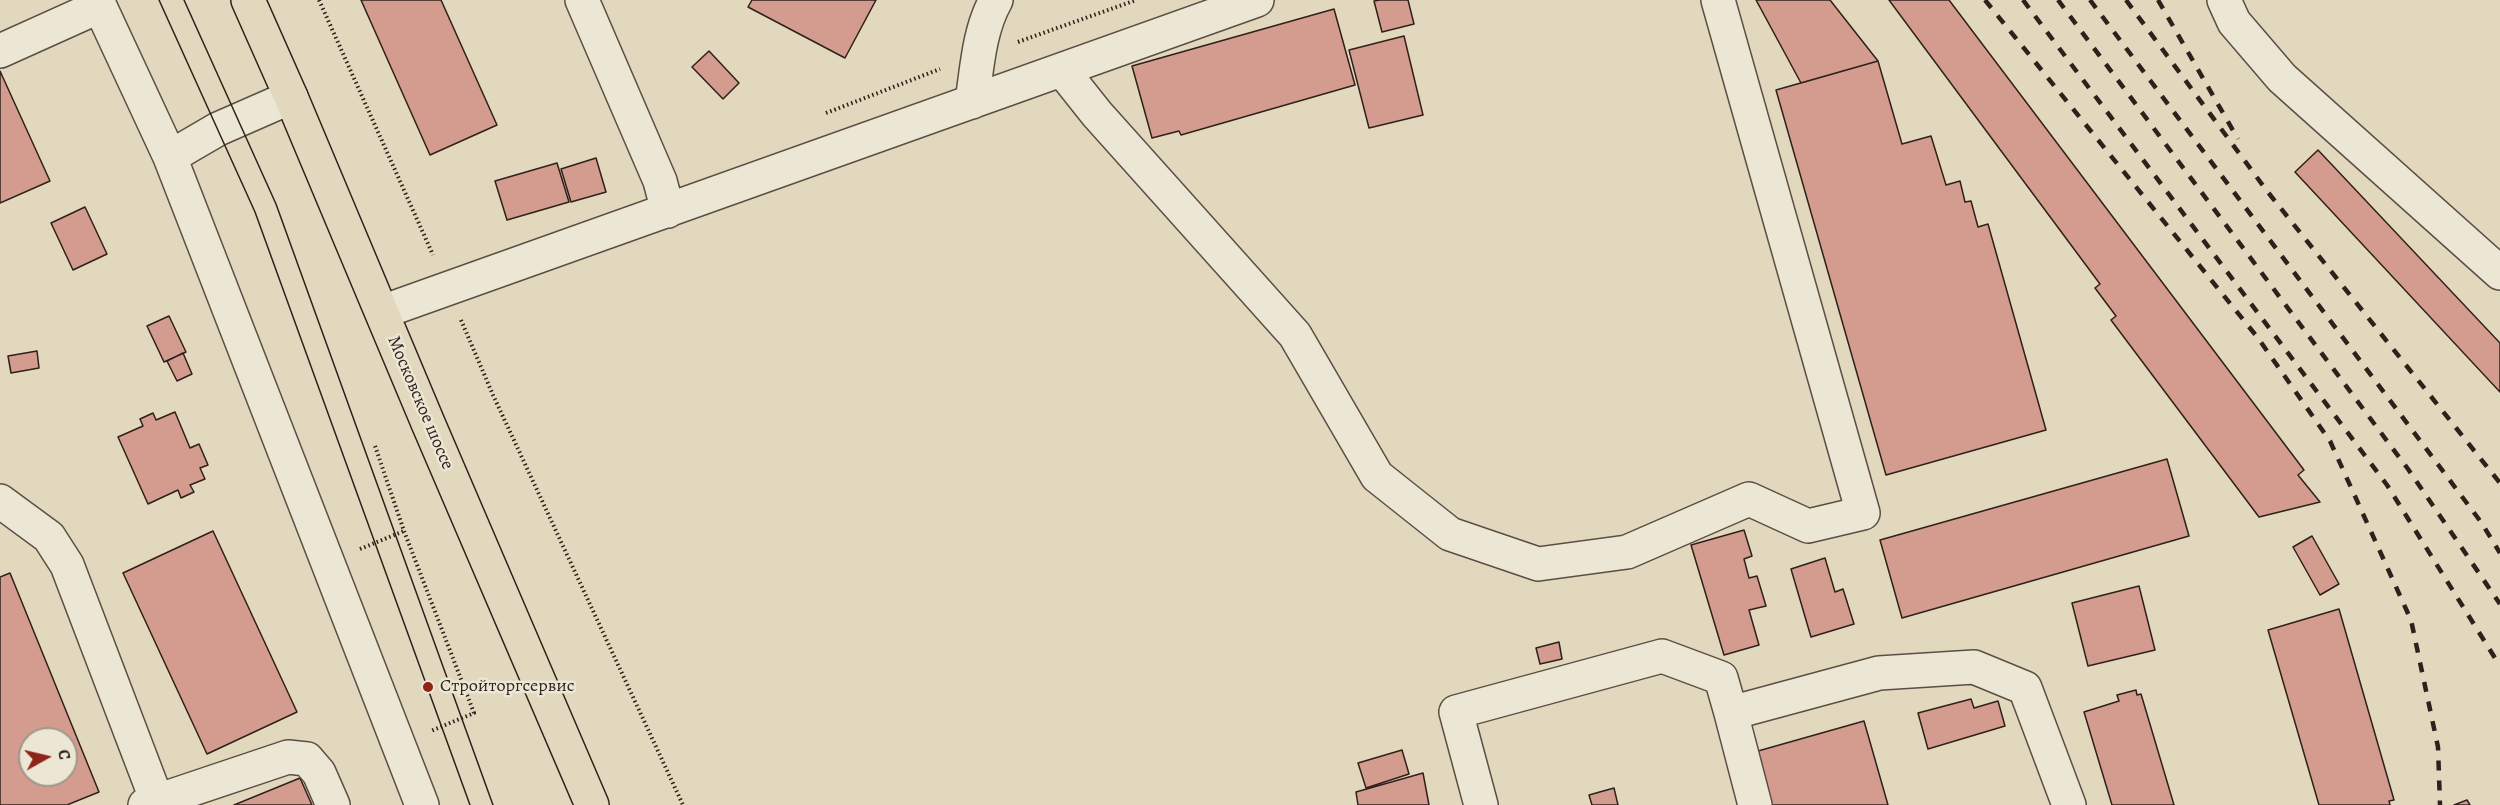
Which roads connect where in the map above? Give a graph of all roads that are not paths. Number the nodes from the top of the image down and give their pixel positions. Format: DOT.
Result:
graph roads {
  1 [pos="248,0"];
  2 [pos="582,0"];
  3 [pos="996,0"];
  4 [pos="1257,0"];
  5 [pos="1718,0"];
  6 [pos="2224,0"];
  7 [pos="98,3"];
  8 [pos="0,51"];
  9 [pos="1062,70"];
  10 [pos="291,97"];
  11 [pos="972,102"];
  12 [pos="170,157"];
  13 [pos="668,211"];
  14 [pos="2500,273"];
  15 [pos="382,312"];
  16 [pos="0,501"];
  17 [pos="1731,713"];
  18 [pos="151,803"];
  19 [pos="333,805"];
  20 [pos="422,805"];
  21 [pos="592,805"];
  22 [pos="1481,805"];
  23 [pos="1755,805"];
  24 [pos="2069,805"];
  1 -- 10 [label="main road, Московское шоссе"];
  2 -- 13 [label="lane"];
  3 -- 11 [label="lane"];
  4 -- 9 [label="lane"];
  5 -- 9 [label="lane"];
  6 -- 14 [label="lane"];
  7 -- 8 [label="lane"];
  7 -- 12 [label="lane"];
  9 -- 11 [label="lane"];
  10 -- 12 [label="lane"];
  10 -- 15 [label="main road, Московское шоссе"];
  11 -- 13 [label="lane"];
  12 -- 20 [label="lane"];
  13 -- 15 [label="lane"];
  15 -- 21 [label="main road, Московское шоссе"];
  16 -- 18 [label="lane"];
  17 -- 22 [label="lane"];
  17 -- 23 [label="lane"];
  17 -- 24 [label="lane"];
  18 -- 19 [label="lane"];
}
